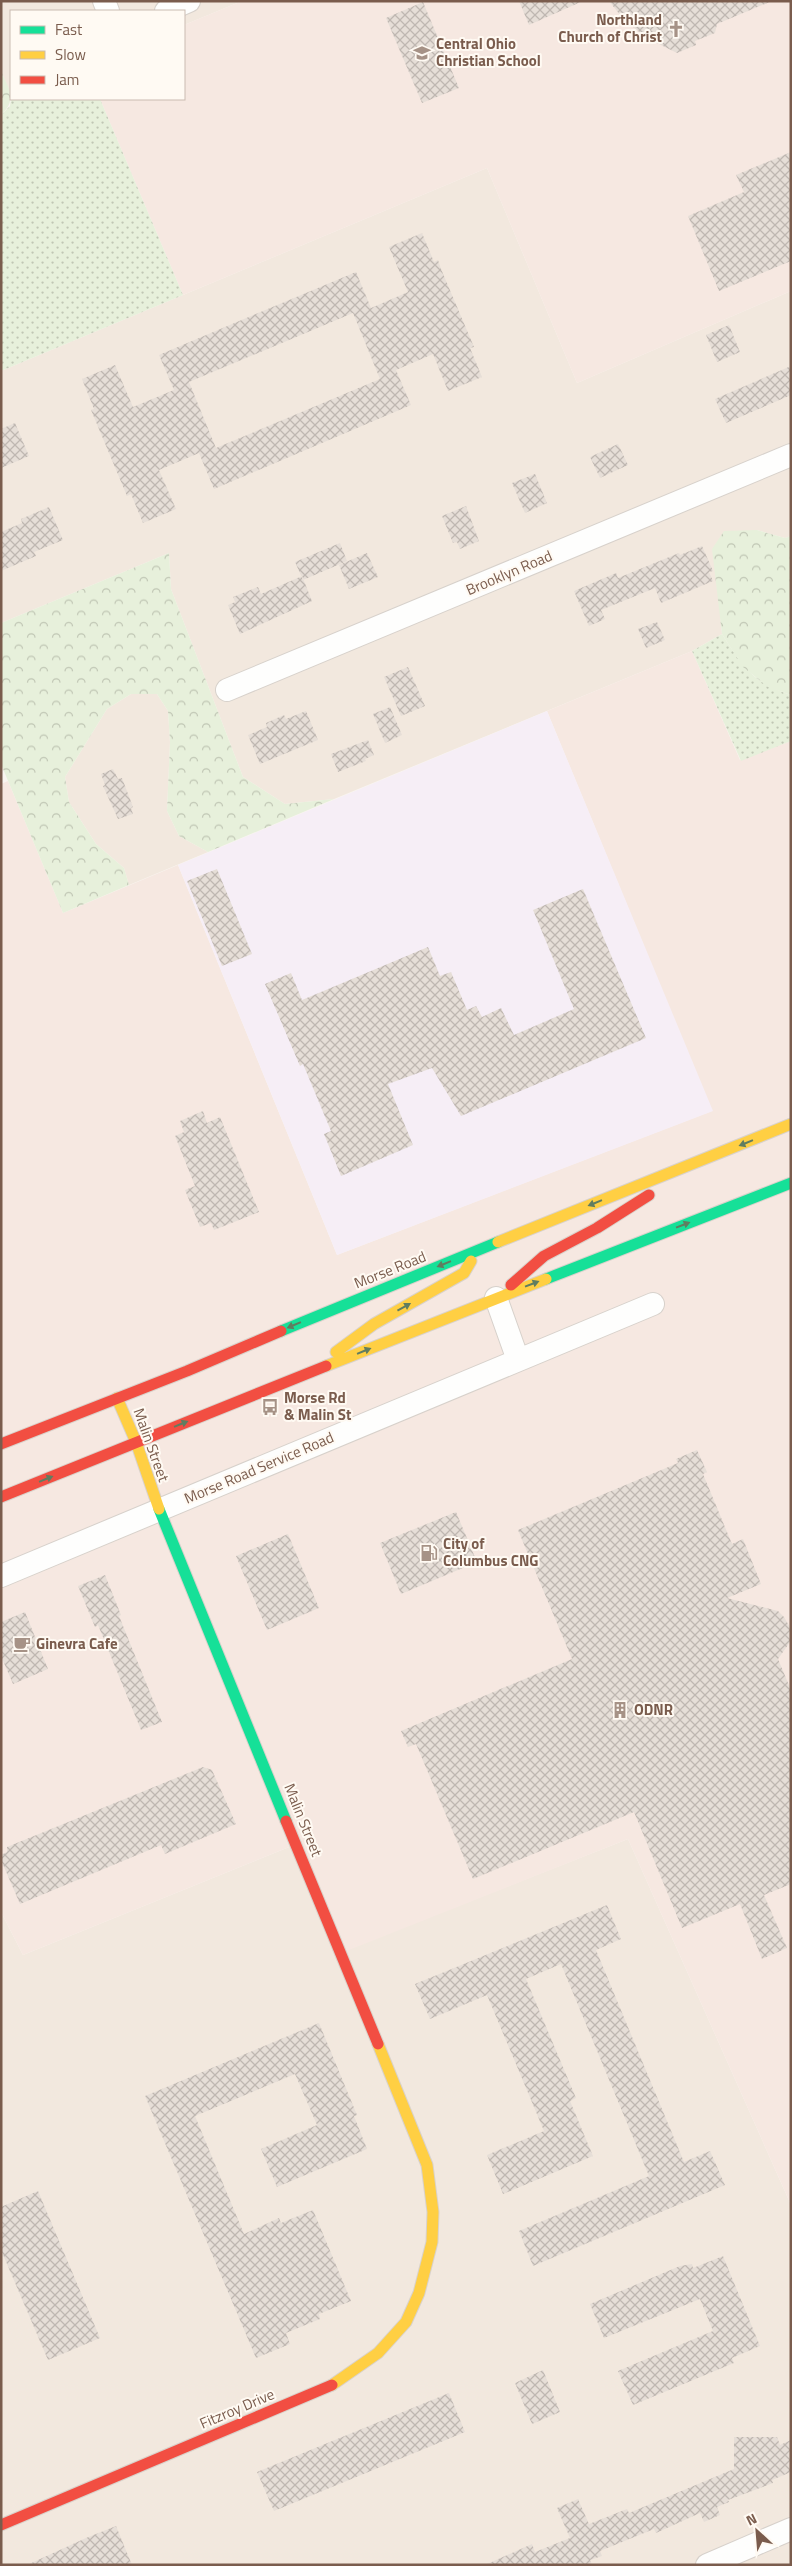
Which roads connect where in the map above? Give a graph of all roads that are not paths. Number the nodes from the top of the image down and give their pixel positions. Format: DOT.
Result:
graph roads {
  1 [pos="791,455"];
  2 [pos="227,690"];
  3 [pos="791,1124"];
  4 [pos="714,1156"];
  5 [pos="791,1183"];
  6 [pos="479,1250"];
  7 [pos="496,1298"];
  8 [pos="653,1304"];
  9 [pos="518,1360"];
  10 [pos="307,1374"];
  11 [pos="117,1398"];
  12 [pos="136,1442"];
  13 [pos="1,1444"];
  14 [pos="1,1497"];
  15 [pos="159,1510"];
  16 [pos="1,1576"];
  17 [pos="430,2260"];
  18 [pos="1,2525"];
  19 [pos="791,2528"];
  20 [pos="708,2565"];
  1 -- 2 [label="street, Brooklyn Road"];
  3 -- 4 [label="main road, Morse Road, one-way"];
  4 -- 6 [label="main road, Morse Road, one-way"];
  4 -- 7 [label="main road"];
  7 -- 5 [label="main road, one-way"];
  10 -- 6 [label="main road, one-way"];
  6 -- 11 [label="main road, Morse Road, one-way"];
  7 -- 9 [label="street"];
  10 -- 7 [label="main road, one-way"];
  8 -- 9 [label="street, Morse Road Service Road"];
  9 -- 15 [label="street, Morse Road Service Road"];
  12 -- 10 [label="main road, one-way"];
  11 -- 12 [label="main road, Malin Street"];
  11 -- 13 [label="main road, Morse Road"];
  14 -- 12 [label="main road, one-way"];
  12 -- 15 [label="main road, Malin Street"];
  15 -- 16 [label="street, Morse Road Service Road"];
  15 -- 17 [label="main road, Malin Street"];
  17 -- 18 [label="main road, Fitzroy Drive"];
  19 -- 20 [label="street"];
}
